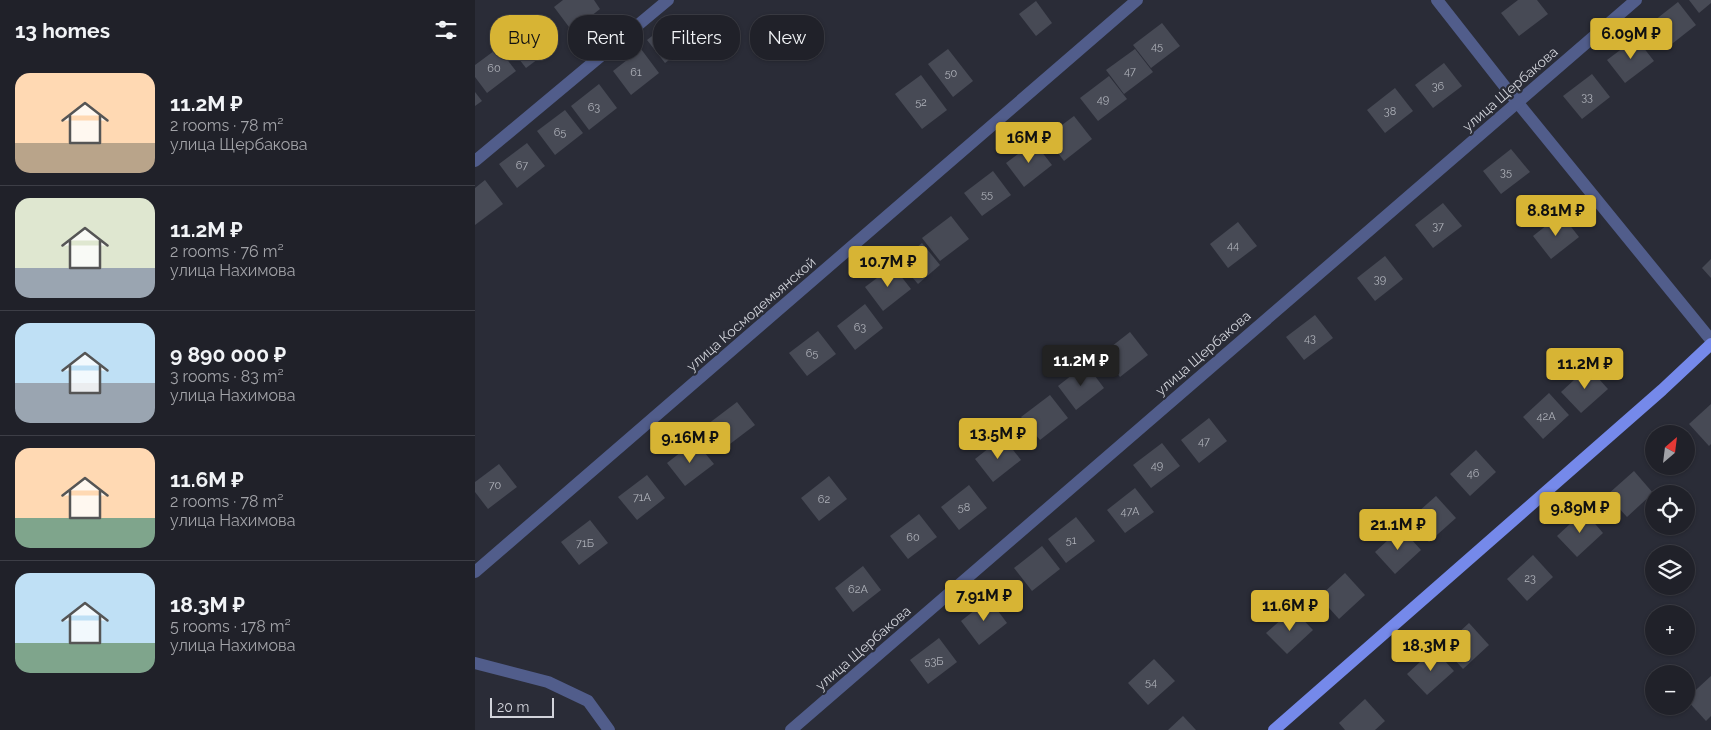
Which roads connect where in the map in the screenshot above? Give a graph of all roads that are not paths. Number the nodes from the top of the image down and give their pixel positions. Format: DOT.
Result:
graph roads {
  1 [pos="668,0"];
  2 [pos="1137,0"];
  3 [pos="1437,0"];
  4 [pos="1636,0"];
  5 [pos="1517,102"];
  6 [pos="475,161"];
  7 [pos="1711,340"];
  8 [pos="1711,344"];
  9 [pos="475,572"];
  10 [pos="475,664"];
  11 [pos="609,730"];
  12 [pos="791,730"];
  13 [pos="1274,730"];
  1 -- 6 [label="street"];
  2 -- 9 [label="street, улица Космодемьянской"];
  3 -- 5 [label="street"];
  4 -- 5 [label="street, улица Щербакова"];
  5 -- 7 [label="street"];
  5 -- 12 [label="street, улица Щербакова"];
  8 -- 13 [label="main road"];
  10 -- 11 [label="street"];
}
